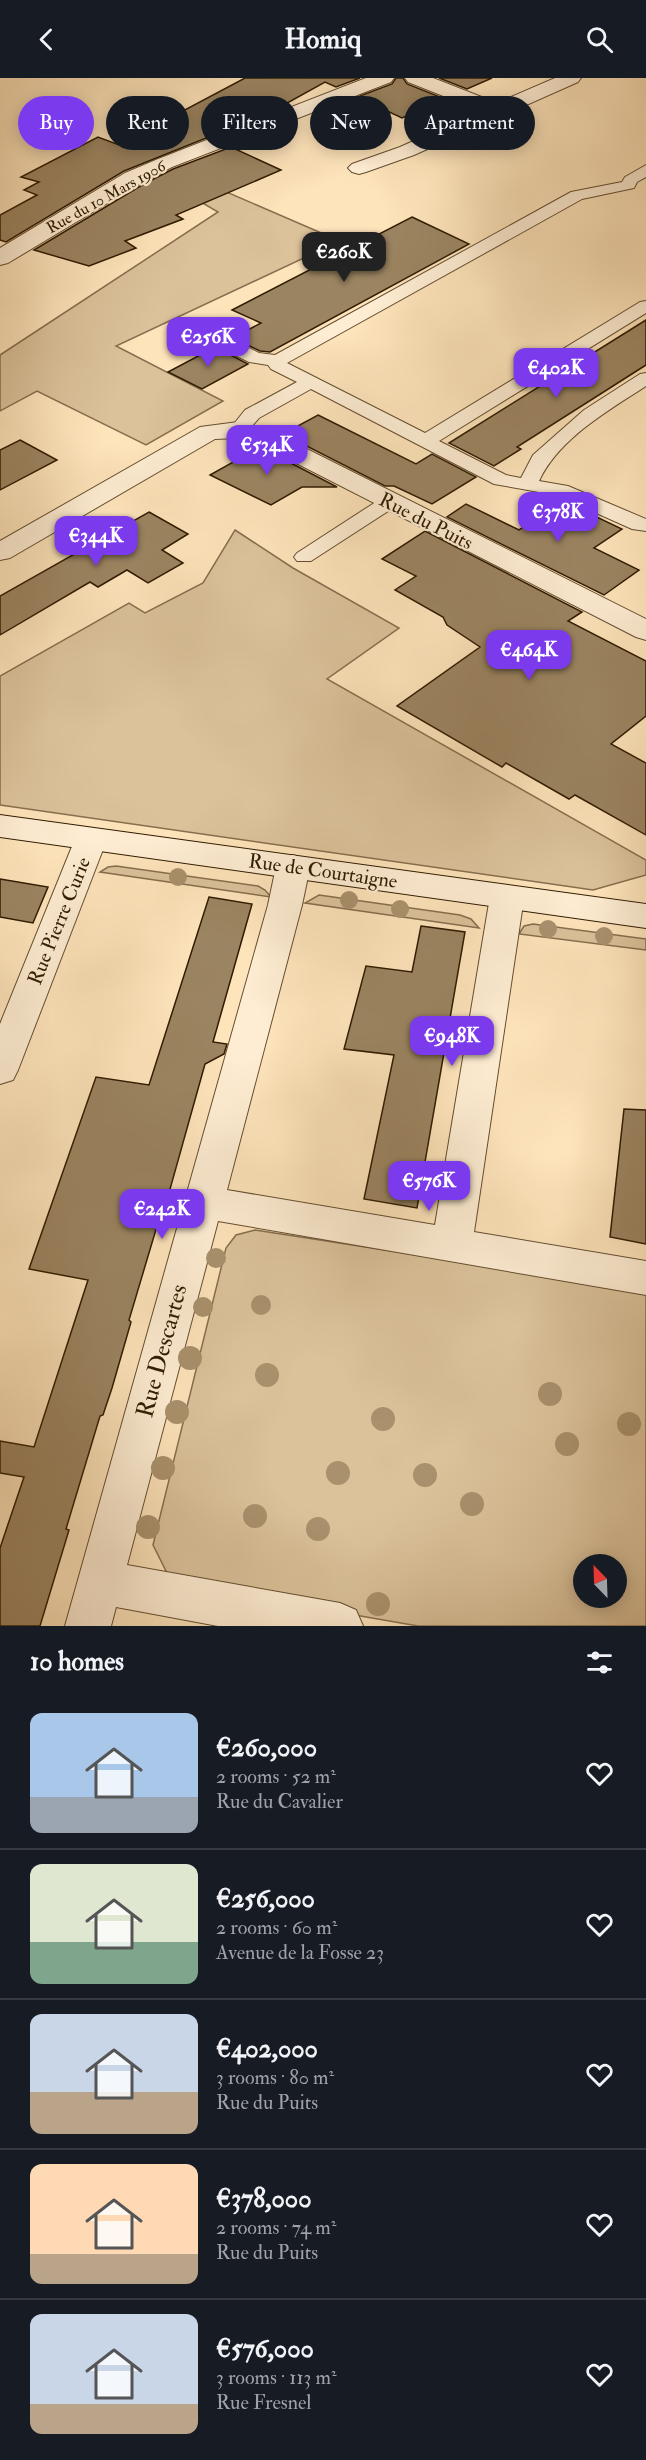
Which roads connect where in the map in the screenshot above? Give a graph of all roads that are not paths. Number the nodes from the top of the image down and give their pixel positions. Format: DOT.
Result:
graph roads {
  1 [pos="384,78"];
  2 [pos="415,78"];
  3 [pos="571,78"];
  4 [pos="461,96"];
  5 [pos="532,96"];
  6 [pos="409,150"];
  7 [pos="359,168"];
  8 [pos="646,170"];
  9 [pos="629,185"];
  10 [pos="646,191"];
  11 [pos="0,258"];
  12 [pos="646,306"];
  13 [pos="211,336"];
  14 [pos="278,361"];
  15 [pos="646,378"];
  16 [pos="311,382"];
  17 [pos="238,430"];
  18 [pos="426,441"];
  19 [pos="528,484"];
  20 [pos="389,502"];
  21 [pos="646,525"];
  22 [pos="0,552"];
  23 [pos="304,557"];
  24 [pos="646,631"];
  25 [pos="0,826"];
  26 [pos="91,839"];
  27 [pos="293,867"];
  28 [pos="507,897"];
  29 [pos="646,916"];
  30 [pos="1,1064"];
  31 [pos="202,1202"];
  32 [pos="452,1245"];
  33 [pos="646,1278"];
  34 [pos="100,1582"];
  35 [pos="88,1626"];
  36 [pos="340,1626"];
  1 -- 11 [label="street, Rue du 10 Mars 1906"];
  2 -- 4 [label="street"];
  3 -- 5 [label="street"];
  6 -- 7 [label="street"];
  8 -- 9 [label="lane"];
  9 -- 10 [label="lane"];
  9 -- 14 [label="lane"];
  12 -- 18 [label="lane"];
  13 -- 14 [label="lane"];
  14 -- 16 [label="lane"];
  15 -- 19 [label="lane"];
  16 -- 17 [label="lane"];
  16 -- 18 [label="lane"];
  17 -- 20 [label="street, Rue du Puits"];
  17 -- 22 [label="street"];
  18 -- 19 [label="lane"];
  19 -- 21 [label="lane"];
  20 -- 23 [label="lane"];
  20 -- 24 [label="street, Rue du Puits"];
  25 -- 26 [label="street, Rue de Courtaigne"];
  26 -- 27 [label="street, Rue de Courtaigne"];
  26 -- 30 [label="street, Rue Pierre Curie"];
  27 -- 28 [label="street, Rue de Courtaigne"];
  27 -- 31 [label="street, Rue Descartes"];
  28 -- 29 [label="street, Rue de Courtaigne"];
  28 -- 32 [label="street"];
  31 -- 32 [label="street"];
  31 -- 34 [label="street, Rue Descartes"];
  32 -- 33 [label="street"];
  34 -- 35 [label="street, Rue Descartes"];
  34 -- 36 [label="street"];
}
